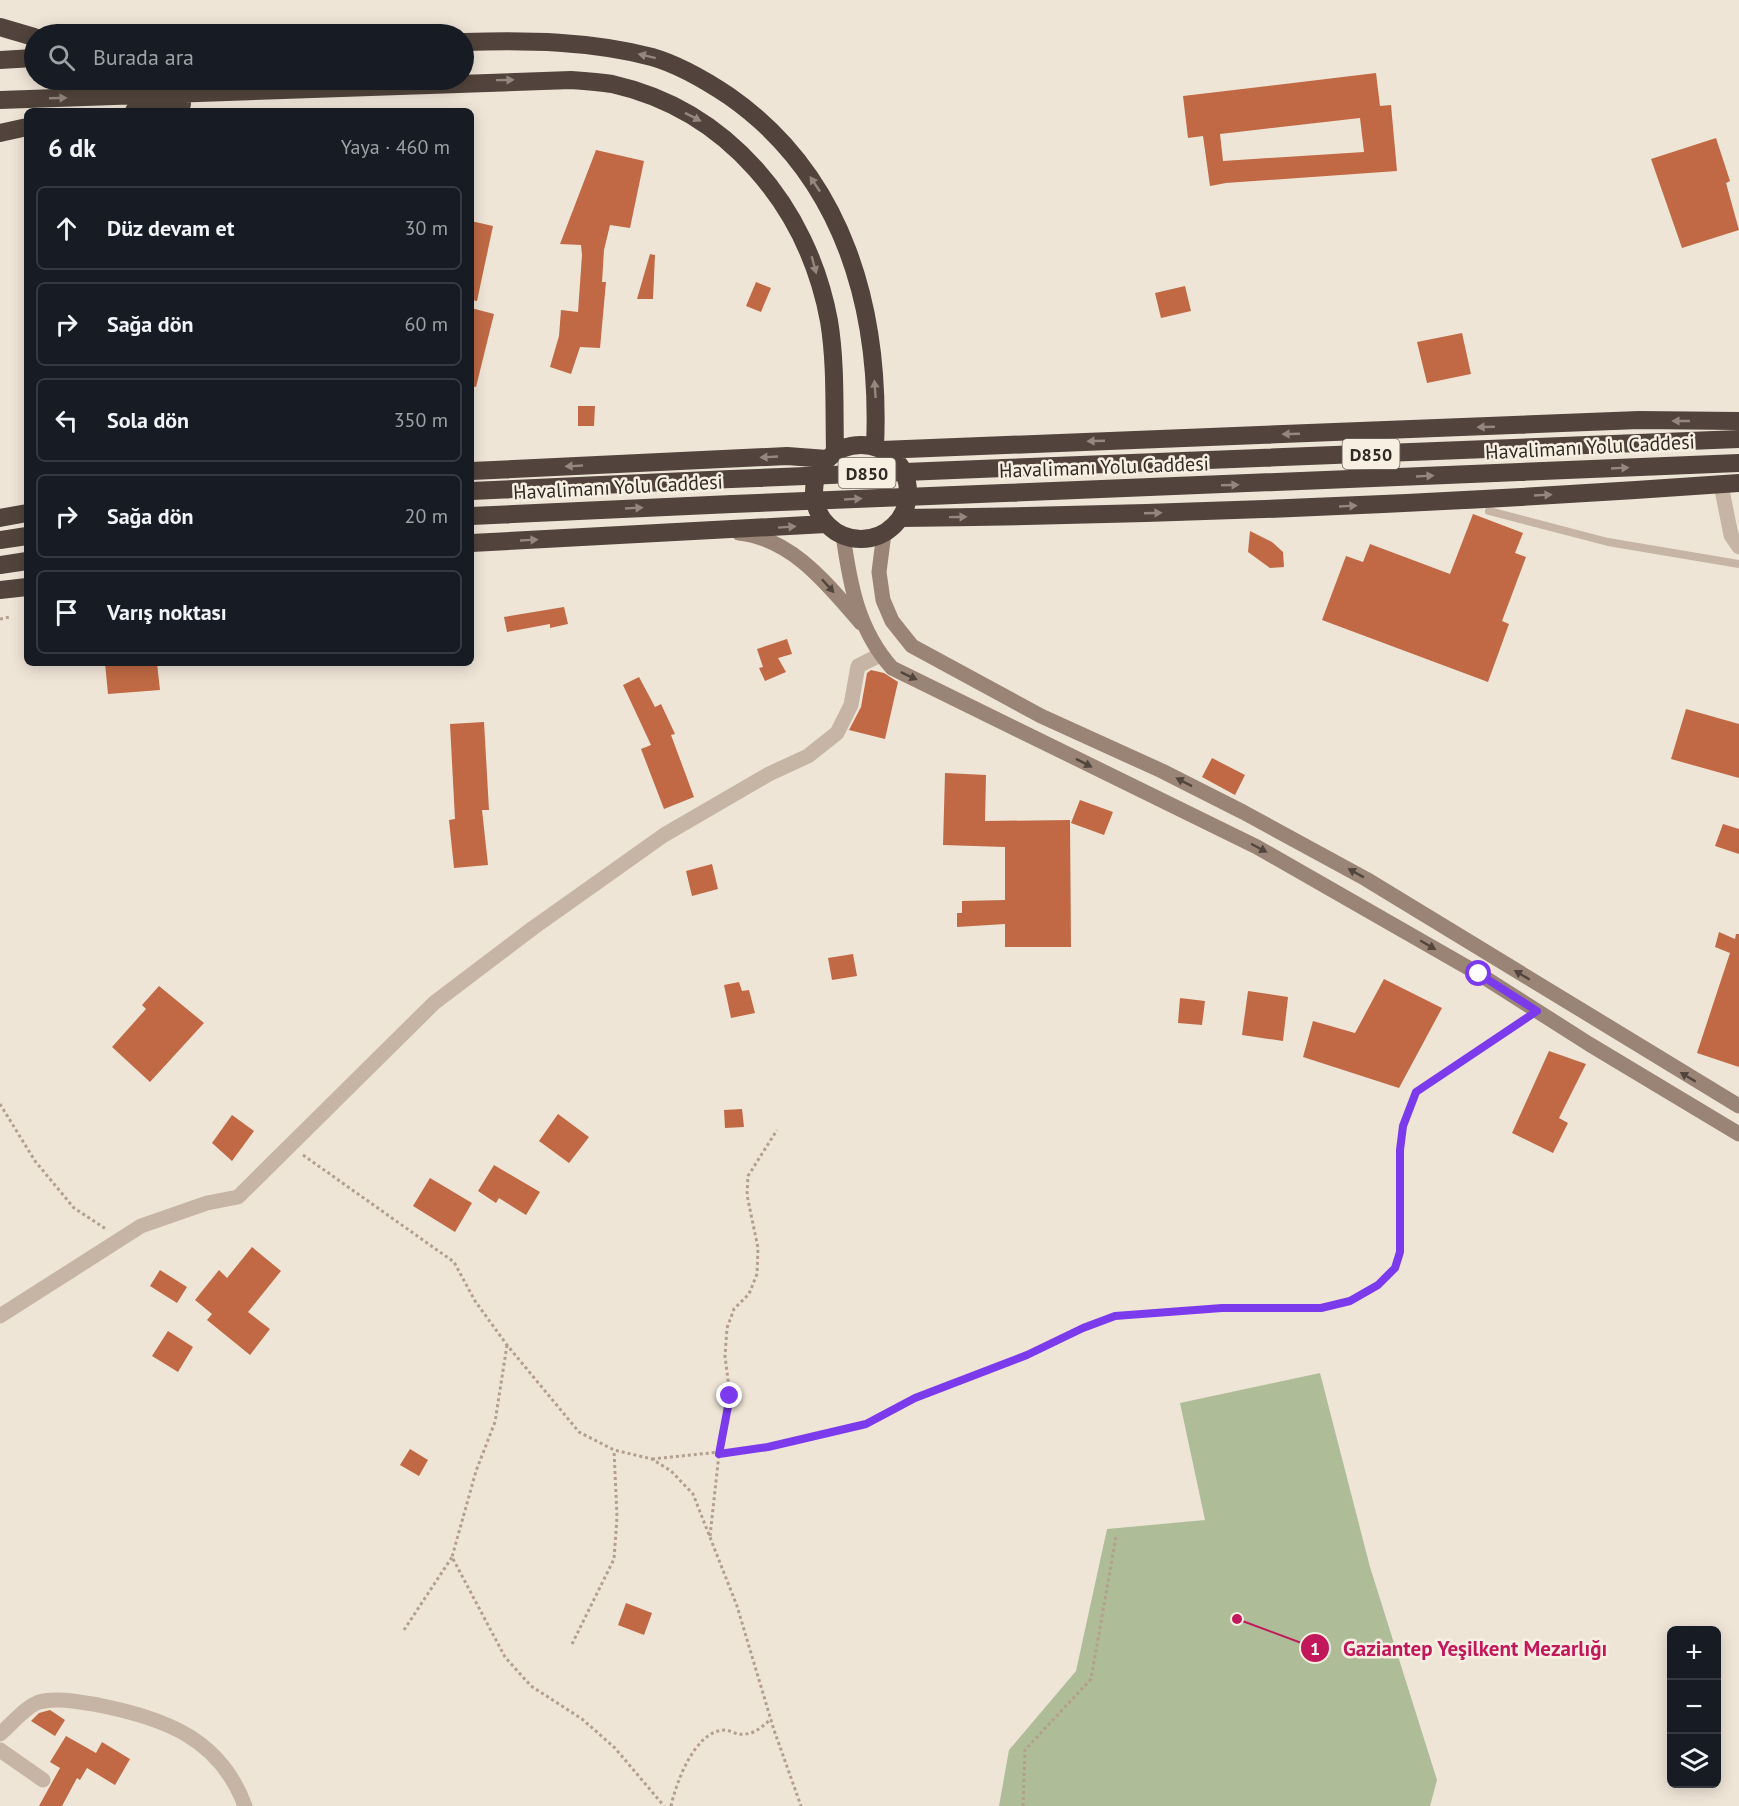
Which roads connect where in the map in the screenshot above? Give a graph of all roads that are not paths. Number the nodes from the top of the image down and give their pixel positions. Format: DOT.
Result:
graph roads {
  1 [pos="0,27"];
  2 [pos="24,34"];
  3 [pos="474,42"];
  4 [pos="24,59"];
  5 [pos="0,60"];
  6 [pos="474,83"];
  7 [pos="275,90"];
  8 [pos="325,90"];
  9 [pos="0,100"];
  10 [pos="154,108"];
  11 [pos="24,129"];
  12 [pos="0,134"];
  13 [pos="1739,421"];
  14 [pos="1739,439"];
  15 [pos="878,448"];
  16 [pos="831,456"];
  17 [pos="1739,463"];
  18 [pos="474,471"];
  19 [pos="1730,484"];
  20 [pos="474,491"];
  21 [pos="1489,511"];
  22 [pos="24,514"];
  23 [pos="474,516"];
  24 [pos="0,518"];
  25 [pos="900,518"];
  26 [pos="826,524"];
  27 [pos="724,531"];
  28 [pos="884,533"];
  29 [pos="24,536"];
  30 [pos="843,536"];
  31 [pos="0,540"];
  32 [pos="474,543"];
  33 [pos="1739,547"];
  34 [pos="24,561"];
  35 [pos="1739,564"];
  36 [pos="0,565"];
  37 [pos="24,587"];
  38 [pos="0,590"];
  39 [pos="864,626"];
  40 [pos="880,655"];
  41 [pos="1739,1106"];
  42 [pos="1739,1134"];
  43 [pos="0,1316"];
  44 [pos="0,1734"];
  45 [pos="0,1750"];
  46 [pos="43,1780"];
  47 [pos="245,1806"];
  1 -- 2 [label="highway"];
  15 -- 3 [label="highway, one-way"];
  4 -- 5 [label="highway"];
  6 -- 16 [label="highway, one-way"];
  9 -- 7 [label="highway, one-way"];
  8 -- 10 [label="highway"];
  11 -- 12 [label="highway"];
  13 -- 15 [label="highway, one-way"];
  14 -- 20 [label="highway, Havalimanı Yolu Caddesi / D850, bridge"];
  15 -- 16 [label="highway"];
  15 -- 25 [label="highway"];
  16 -- 18 [label="highway, one-way"];
  16 -- 26 [label="highway"];
  23 -- 17 [label="highway, Havalimanı Yolu Caddesi / D850, one-way, bridge"];
  25 -- 19 [label="highway, one-way"];
  19 -- 33 [label="street"];
  21 -- 35 [label="lane"];
  22 -- 24 [label="highway"];
  25 -- 28 [label="highway"];
  27 -- 26 [label="highway, one-way"];
  26 -- 30 [label="highway"];
  32 -- 27 [label="highway, one-way"];
  27 -- 39 [label="street, one-way"];
  28 -- 30 [label="highway"];
  41 -- 28 [label="street, one-way"];
  29 -- 31 [label="highway"];
  30 -- 39 [label="street"];
  34 -- 36 [label="highway"];
  37 -- 38 [label="highway"];
  39 -- 40 [label="street"];
  40 -- 42 [label="street, one-way"];
  40 -- 43 [label="street"];
  44 -- 47 [label="street"];
  45 -- 46 [label="street"];
}
